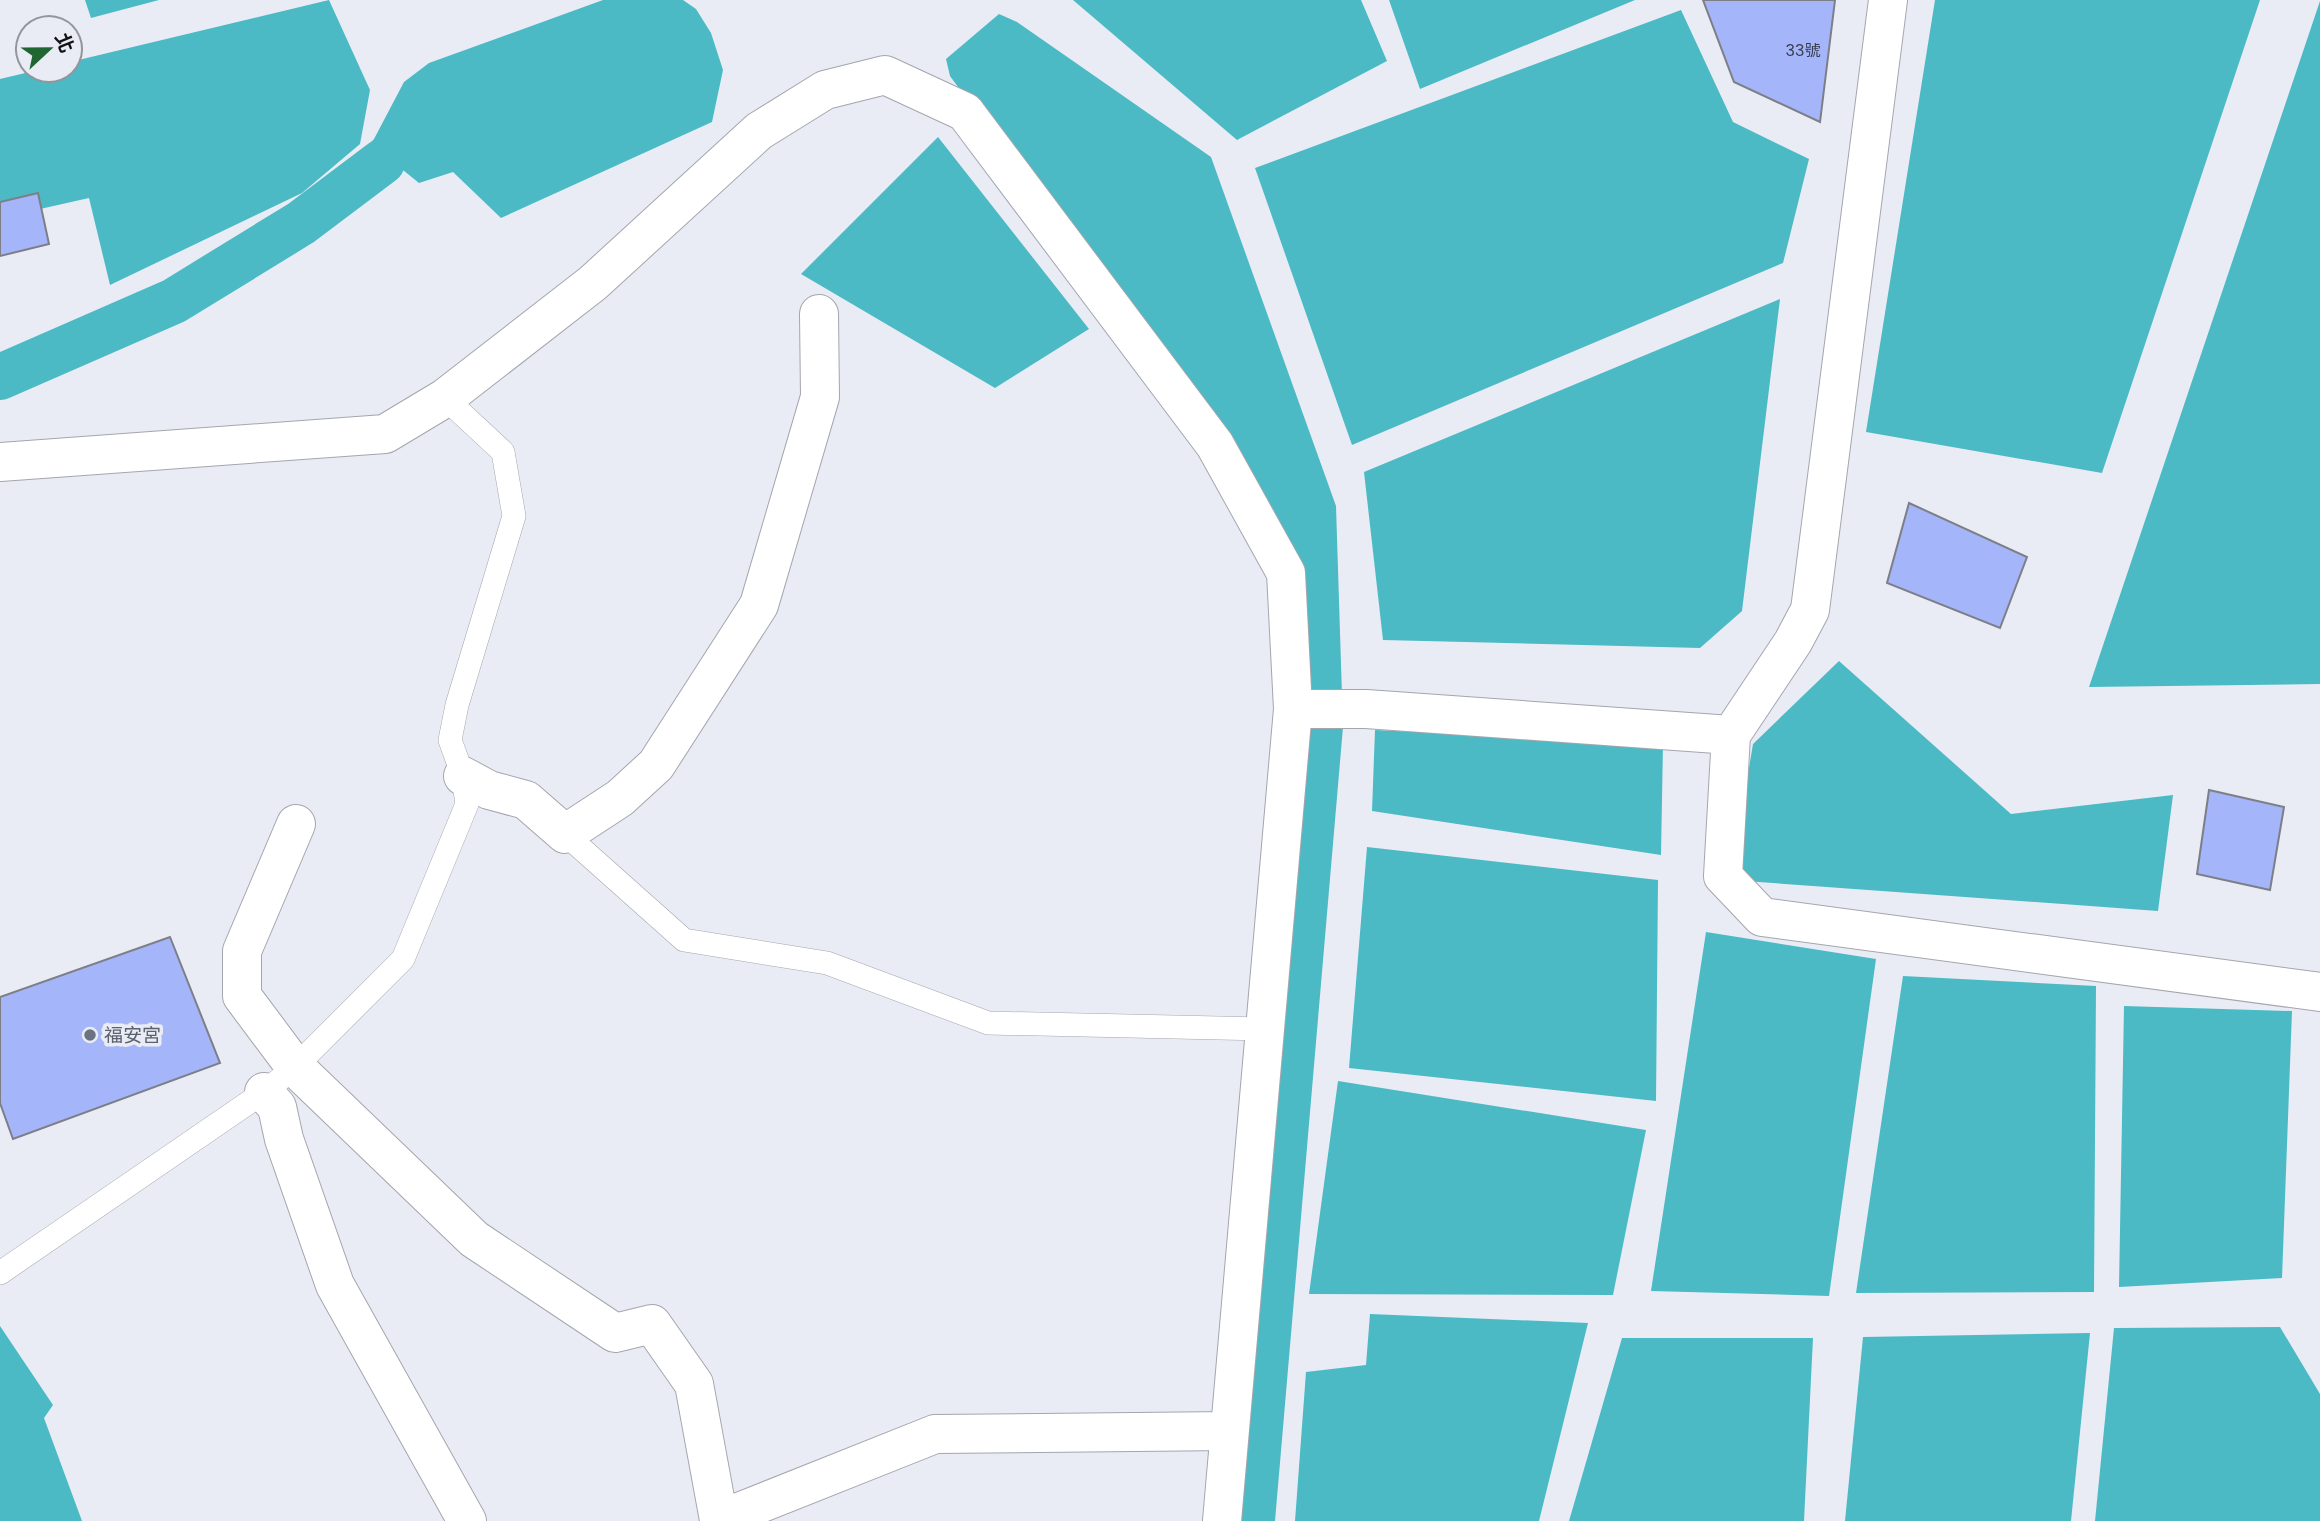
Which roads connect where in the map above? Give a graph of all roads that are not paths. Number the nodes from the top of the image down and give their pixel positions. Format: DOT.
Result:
graph roads {
  1 [pos="1888,0"];
  2 [pos="819,314"];
  3 [pos="445,398"];
  4 [pos="0,462"];
  5 [pos="1307,707"];
  6 [pos="1731,735"];
  7 [pos="463,776"];
  8 [pos="296,824"];
  9 [pos="565,834"];
  10 [pos="2320,992"];
  11 [pos="1265,1029"];
  12 [pos="295,1067"];
  13 [pos="264,1092"];
  14 [pos="0,1273"];
  15 [pos="1229,1431"];
  16 [pos="467,1521"];
  17 [pos="1222,1521"];
  1 -- 6 [label="street"];
  2 -- 9 [label="street"];
  3 -- 4 [label="street"];
  3 -- 5 [label="street"];
  3 -- 7 [label="lane"];
  5 -- 6 [label="street"];
  5 -- 11 [label="street"];
  6 -- 10 [label="street"];
  7 -- 9 [label="street"];
  7 -- 12 [label="lane"];
  8 -- 12 [label="street"];
  9 -- 11 [label="lane"];
  11 -- 15 [label="street"];
  12 -- 13 [label="lane"];
  12 -- 15 [label="street"];
  13 -- 14 [label="lane"];
  13 -- 16 [label="street"];
  15 -- 17 [label="street"];
}
